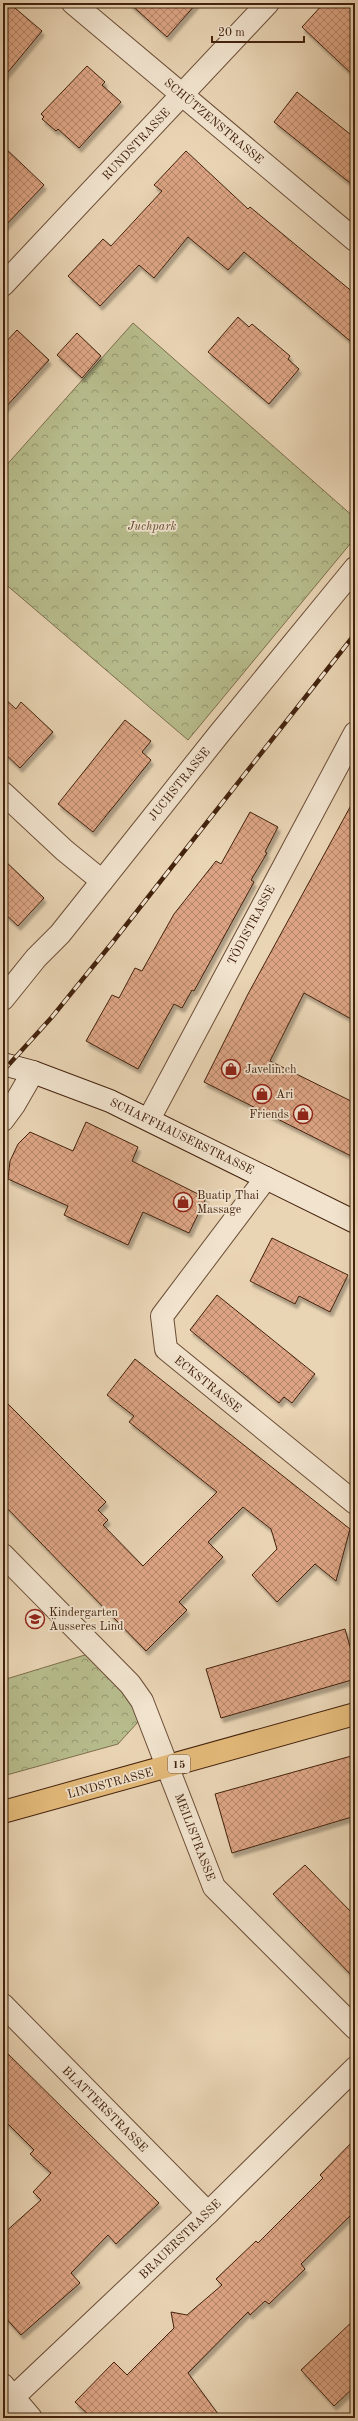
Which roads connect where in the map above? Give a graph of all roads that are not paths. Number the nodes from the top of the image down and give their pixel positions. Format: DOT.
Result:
graph roads {
  1 [pos="72,3"];
  2 [pos="268,3"];
  3 [pos="182,95"];
  4 [pos="355,240"];
  5 [pos="3,285"];
  6 [pos="355,568"];
  7 [pos="353,742"];
  8 [pos="3,793"];
  9 [pos="102,881"];
  10 [pos="7,986"];
  11 [pos="3,1064"];
  12 [pos="33,1072"];
  13 [pos="149,1119"];
  14 [pos="3,1120"];
  15 [pos="266,1178"];
  16 [pos="355,1222"];
  17 [pos="355,1504"];
  18 [pos="3,1555"];
  19 [pos="355,1714"];
  20 [pos="169,1767"];
  21 [pos="3,1812"];
  22 [pos="3,2005"];
  23 [pos="355,2028"];
  24 [pos="355,2068"];
  25 [pos="208,2213"];
  26 [pos="7,2396"];
  27 [pos="31,2418"];
  1 -- 3 [label="street, SCHÜTZENSTRASSE"];
  2 -- 3 [label="street, RUNDSTRASSE"];
  3 -- 4 [label="street, SCHÜTZENSTRASSE"];
  3 -- 5 [label="street, RUNDSTRASSE"];
  6 -- 9 [label="street, JUCHSTRASSE"];
  7 -- 13 [label="street, TÖDISTRASSE"];
  8 -- 9 [label="street"];
  9 -- 10 [label="street, JUCHSTRASSE"];
  11 -- 12 [label="street, SCHAFFHAUSERSTRASSE"];
  12 -- 13 [label="street, SCHAFFHAUSERSTRASSE"];
  12 -- 14 [label="street"];
  13 -- 15 [label="street, SCHAFFHAUSERSTRASSE"];
  15 -- 16 [label="street, SCHAFFHAUSERSTRASSE"];
  15 -- 17 [label="street, ECKSTRASSE"];
  18 -- 20 [label="street, MEILISTRASSE"];
  19 -- 20 [label="main road, LINDSTRASSE / 15"];
  20 -- 21 [label="main road, LINDSTRASSE / 15"];
  20 -- 23 [label="street, MEILISTRASSE"];
  22 -- 25 [label="street, BLATTERSTRASSE"];
  24 -- 25 [label="street, BRAUERSTRASSE"];
  25 -- 26 [label="street, BRAUERSTRASSE"];
  26 -- 27 [label="street"];
}
